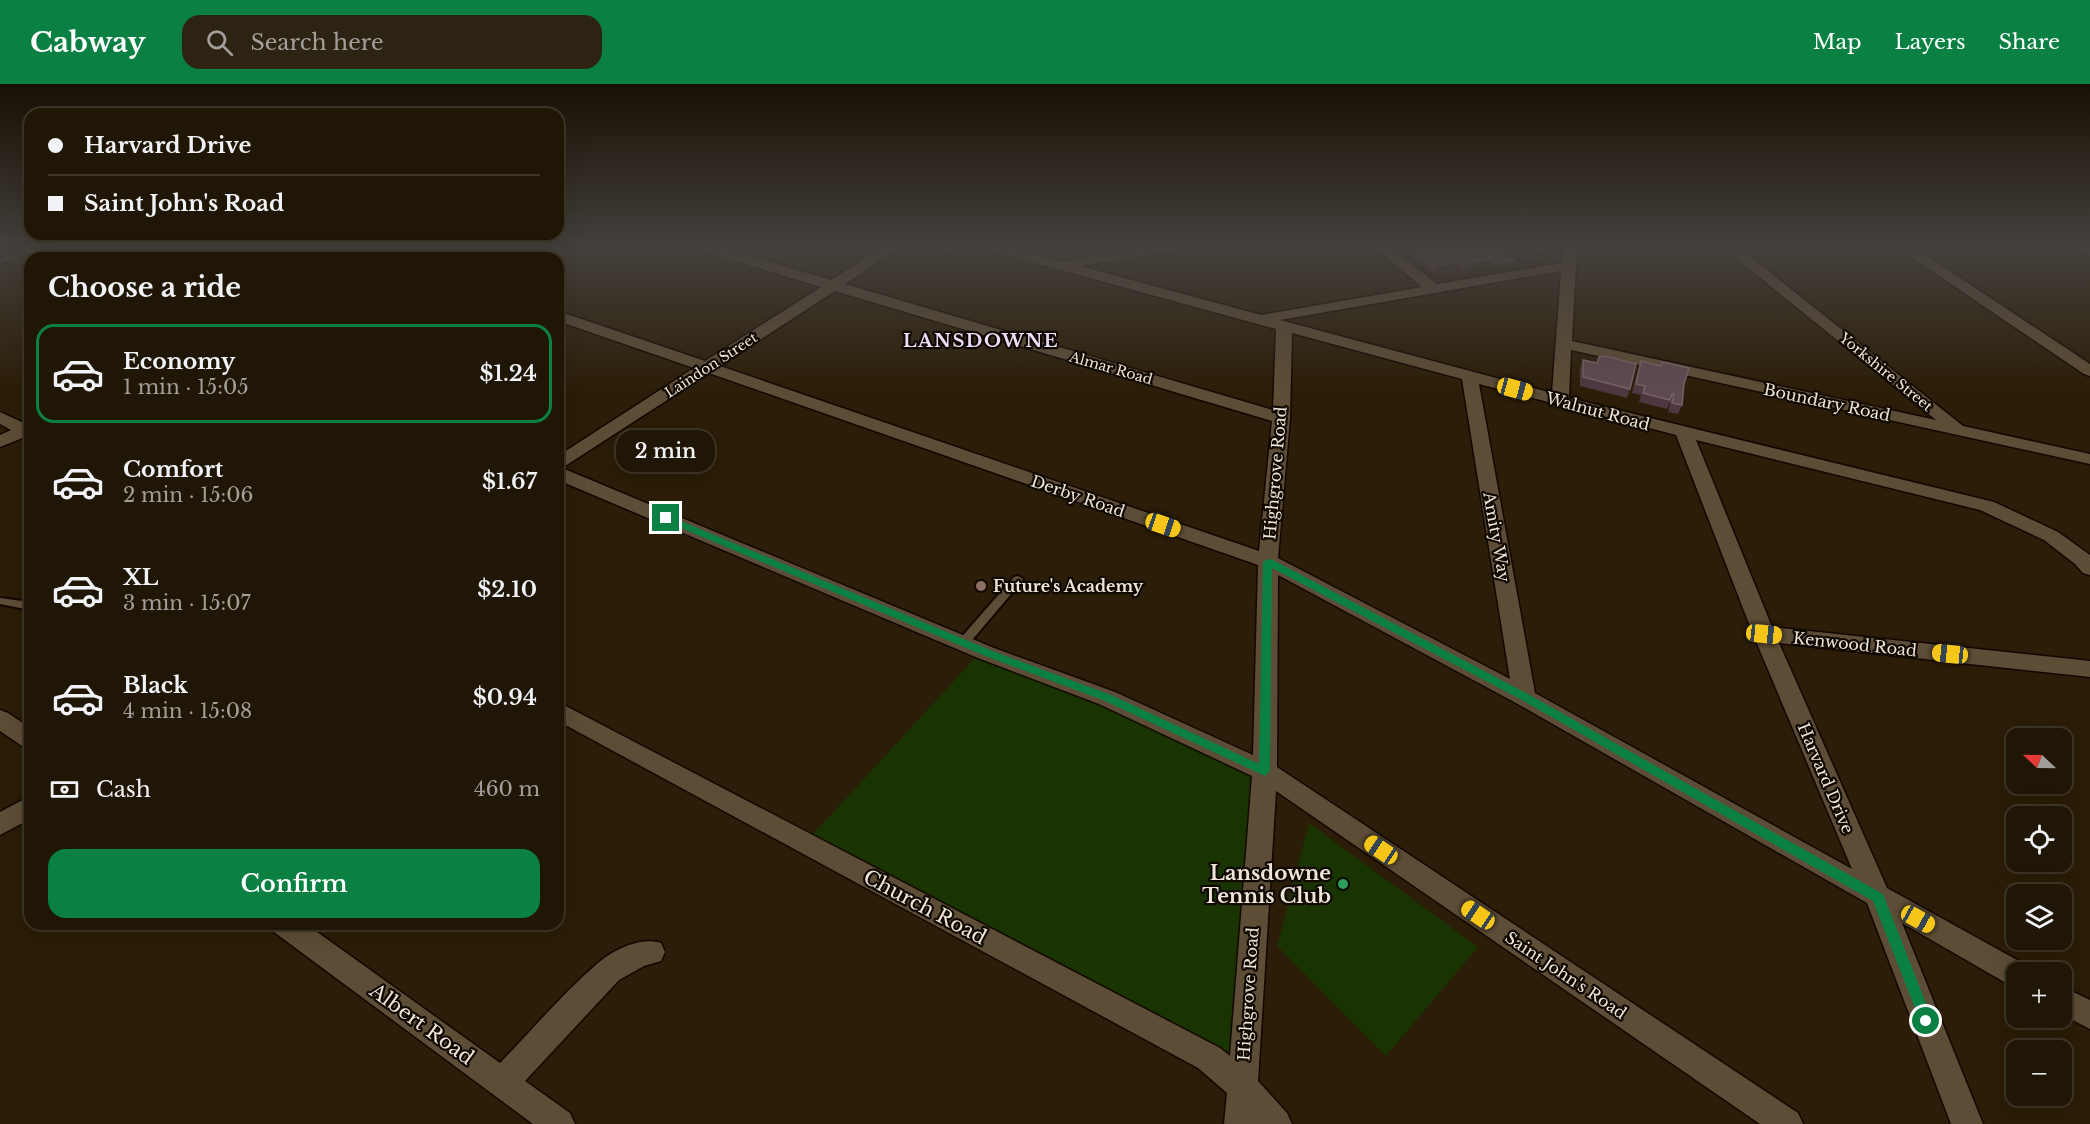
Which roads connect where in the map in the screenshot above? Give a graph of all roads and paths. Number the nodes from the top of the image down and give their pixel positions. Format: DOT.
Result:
graph roads {
  1 [pos="819,295"];
  2 [pos="861,295"];
  3 [pos="1168,295"];
  4 [pos="1396,295"];
  5 [pos="1566,295"];
  6 [pos="1789,295"];
  7 [pos="1975,295"];
  8 [pos="564,318"];
  9 [pos="1259,319"];
  10 [pos="1284,325"];
  11 [pos="1564,344"];
  12 [pos="706,368"];
  13 [pos="2090,371"];
  14 [pos="1470,376"];
  15 [pos="1560,401"];
  16 [pos="0,417"];
  17 [pos="1281,418"];
  18 [pos="24,429"];
  19 [pos="1959,430"];
  20 [pos="24,433"];
  21 [pos="1684,433"];
  22 [pos="0,442"];
  23 [pos="2090,459"];
  24 [pos="564,460"];
  25 [pos="564,476"];
  26 [pos="1268,561"];
  27 [pos="2090,568"];
  28 [pos="1018,579"];
  29 [pos="0,601"];
  30 [pos="24,605"];
  31 [pos="1764,634"];
  32 [pos="963,643"];
  33 [pos="2090,669"];
  34 [pos="1524,696"];
  35 [pos="564,714"];
  36 [pos="0,719"];
  37 [pos="24,736"];
  38 [pos="1265,771"];
  39 [pos="24,810"];
  40 [pos="0,825"];
  41 [pos="1878,898"];
  42 [pos="292,930"];
  43 [pos="651,952"];
  44 [pos="2006,968"];
  45 [pos="2072,1005"];
  46 [pos="2090,1015"];
  47 [pos="502,1083"];
  48 [pos="1242,1086"];
  49 [pos="559,1124"];
  50 [pos="1240,1124"];
  51 [pos="1276,1124"];
  52 [pos="1787,1124"];
  53 [pos="1967,1124"];
  1 -- 12 [label="street, Laindon Street"];
  2 -- 17 [label="street, Almar Road"];
  3 -- 9 [label="street, Walnut Road"];
  4 -- 9 [label="street"];
  5 -- 11 [label="street"];
  6 -- 19 [label="street, Yorkshire Street"];
  7 -- 13 [label="street"];
  8 -- 12 [label="street, Derby Road"];
  9 -- 10 [label="street, Walnut Road"];
  10 -- 14 [label="street, Walnut Road"];
  10 -- 17 [label="street, Highgrove Road"];
  11 -- 15 [label="street"];
  11 -- 19 [label="street, Boundary Road"];
  12 -- 24 [label="street, Laindon Street"];
  12 -- 26 [label="street, Derby Road"];
  14 -- 15 [label="street, Walnut Road"];
  14 -- 34 [label="street, Amity Way"];
  15 -- 21 [label="street, Walnut Road"];
  16 -- 18 [label="street"];
  17 -- 26 [label="street, Highgrove Road"];
  19 -- 23 [label="street, Boundary Road"];
  20 -- 22 [label="street"];
  21 -- 27 [label="street, Walnut Road"];
  21 -- 31 [label="street, Harvard Drive"];
  25 -- 32 [label="street, Saint John's Road"];
  26 -- 34 [label="street, Derby Road"];
  26 -- 38 [label="street, Highgrove Road"];
  28 -- 32 [label="lane"];
  29 -- 30 [label="lane"];
  31 -- 33 [label="street, Kenwood Road"];
  31 -- 41 [label="street, Harvard Drive"];
  32 -- 38 [label="street, Saint John's Road"];
  34 -- 41 [label="street, Derby Road"];
  35 -- 48 [label="street, Church Road"];
  36 -- 37 [label="street"];
  38 -- 48 [label="street, Highgrove Road"];
  38 -- 52 [label="street, Saint John's Road"];
  39 -- 40 [label="street"];
  41 -- 44 [label="street, Derby Road"];
  41 -- 53 [label="street, Harvard Drive"];
  42 -- 47 [label="street, Albert Road"];
  43 -- 47 [label="street"];
  45 -- 46 [label="street"];
  47 -- 49 [label="street, Albert Road"];
  48 -- 50 [label="street, Highgrove Road"];
  48 -- 51 [label="street, Church Road"];
}
